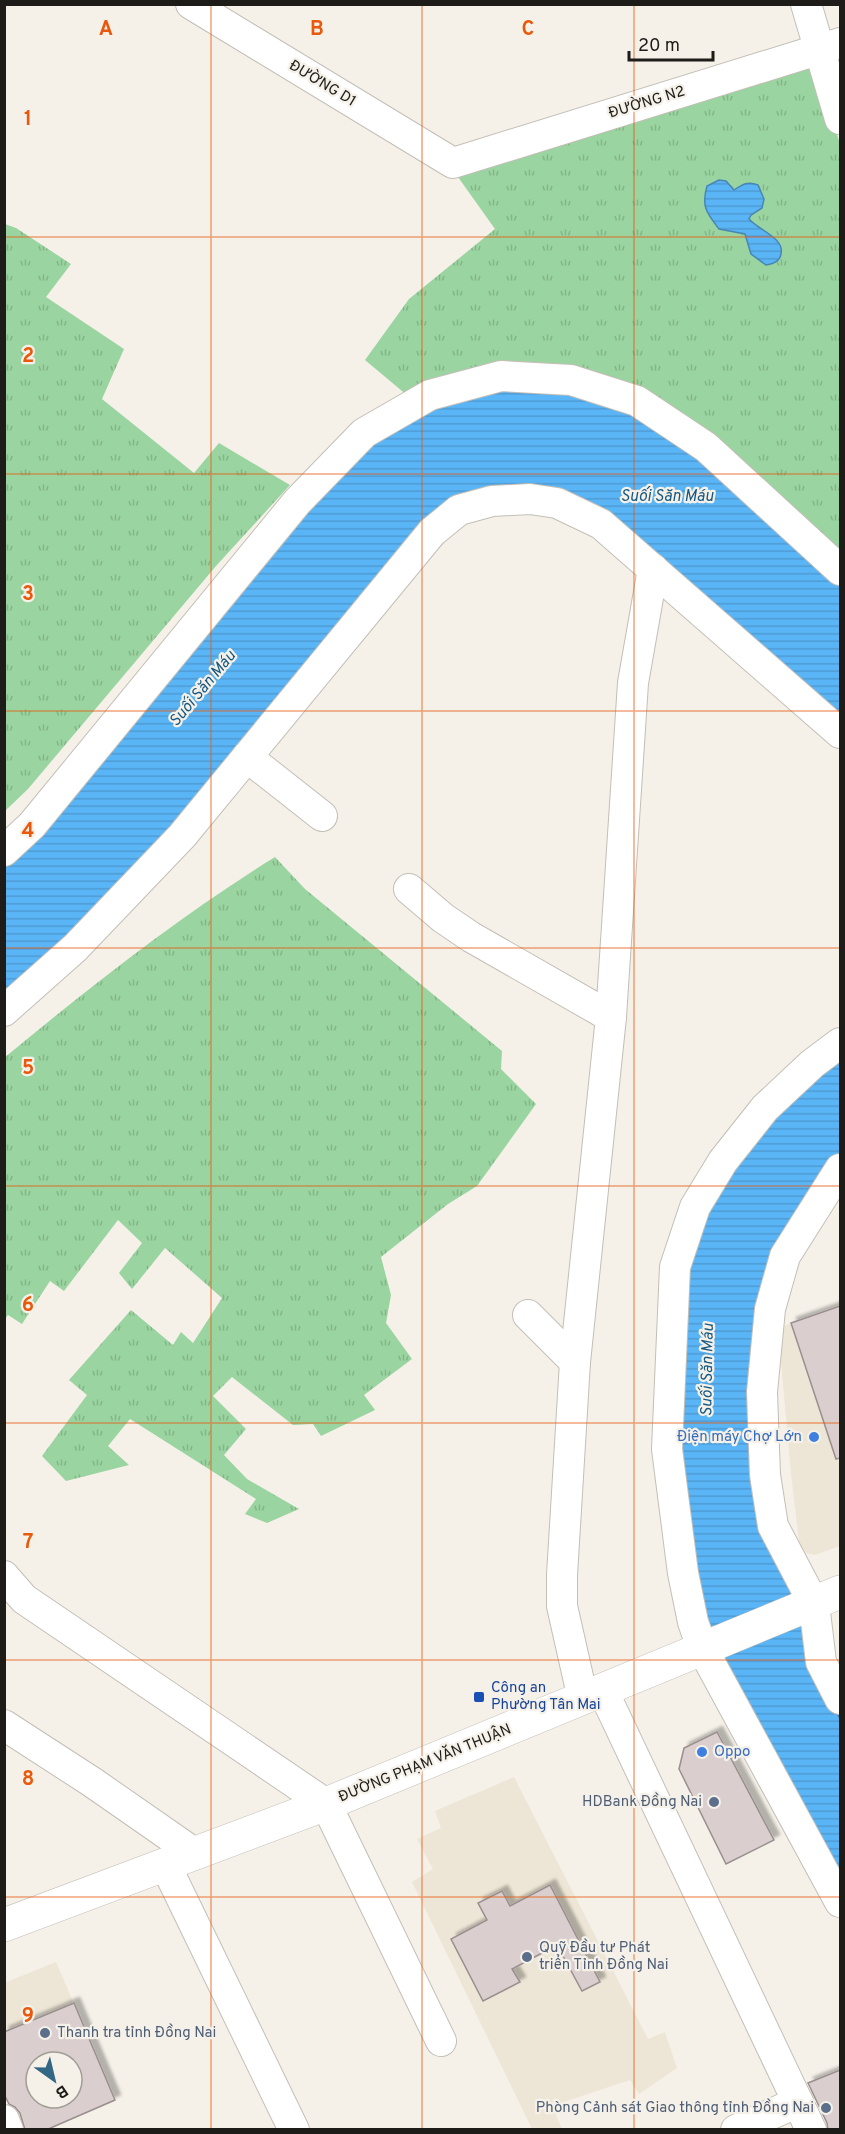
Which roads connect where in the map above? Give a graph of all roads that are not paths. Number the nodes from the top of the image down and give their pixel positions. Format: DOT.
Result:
graph roads {
  1 [pos="191,4"];
  2 [pos="806,4"];
  3 [pos="830,46"];
  4 [pos="840,119"];
  5 [pos="453,163"];
  6 [pos="653,569"];
  7 [pos="840,570"];
  8 [pos="840,734"];
  9 [pos="247,757"];
  10 [pos="322,816"];
  11 [pos="4,851"];
  12 [pos="409,889"];
  13 [pos="4,1011"];
  14 [pos="611,1017"];
  15 [pos="840,1042"];
  16 [pos="840,1169"];
  17 [pos="528,1315"];
  18 [pos="575,1362"];
  19 [pos="4,1576"];
  20 [pos="827,1598"];
  21 [pos="702,1648"];
  22 [pos="593,1695"];
  23 [pos="840,1699"];
  24 [pos="4,1725"];
  25 [pos="326,1804"];
  26 [pos="179,1858"];
  27 [pos="840,1902"];
  28 [pos="4,1925"];
  29 [pos="441,2041"];
  30 [pos="798,2103"];
  31 [pos="4,2120"];
  32 [pos="9,2130"];
  33 [pos="294,2130"];
  34 [pos="736,2130"];
  35 [pos="811,2130"];
  1 -- 5 [label="street, ĐƯỜNG D1"];
  2 -- 3 [label="street"];
  3 -- 4 [label="street"];
  3 -- 5 [label="street, ĐƯỜNG N2"];
  6 -- 8 [label="street"];
  6 -- 9 [label="street"];
  6 -- 14 [label="street"];
  7 -- 11 [label="street"];
  9 -- 10 [label="street"];
  9 -- 13 [label="street"];
  12 -- 14 [label="street"];
  14 -- 18 [label="street"];
  15 -- 21 [label="street"];
  16 -- 20 [label="street"];
  17 -- 18 [label="street"];
  18 -- 22 [label="street"];
  19 -- 25 [label="street"];
  20 -- 21 [label="main road, ĐƯỜNG PHẠM VĂN THUẬN"];
  20 -- 23 [label="street"];
  21 -- 22 [label="main road, ĐƯỜNG PHẠM VĂN THUẬN"];
  21 -- 27 [label="street"];
  22 -- 25 [label="main road, ĐƯỜNG PHẠM VĂN THUẬN"];
  22 -- 30 [label="street"];
  24 -- 26 [label="street"];
  25 -- 26 [label="main road, ĐƯỜNG PHẠM VĂN THUẬN"];
  25 -- 29 [label="street"];
  26 -- 28 [label="main road, ĐƯỜNG PHẠM VĂN THUẬN"];
  26 -- 33 [label="street"];
  30 -- 34 [label="street"];
  30 -- 35 [label="street"];
  31 -- 32 [label="street"];
}
